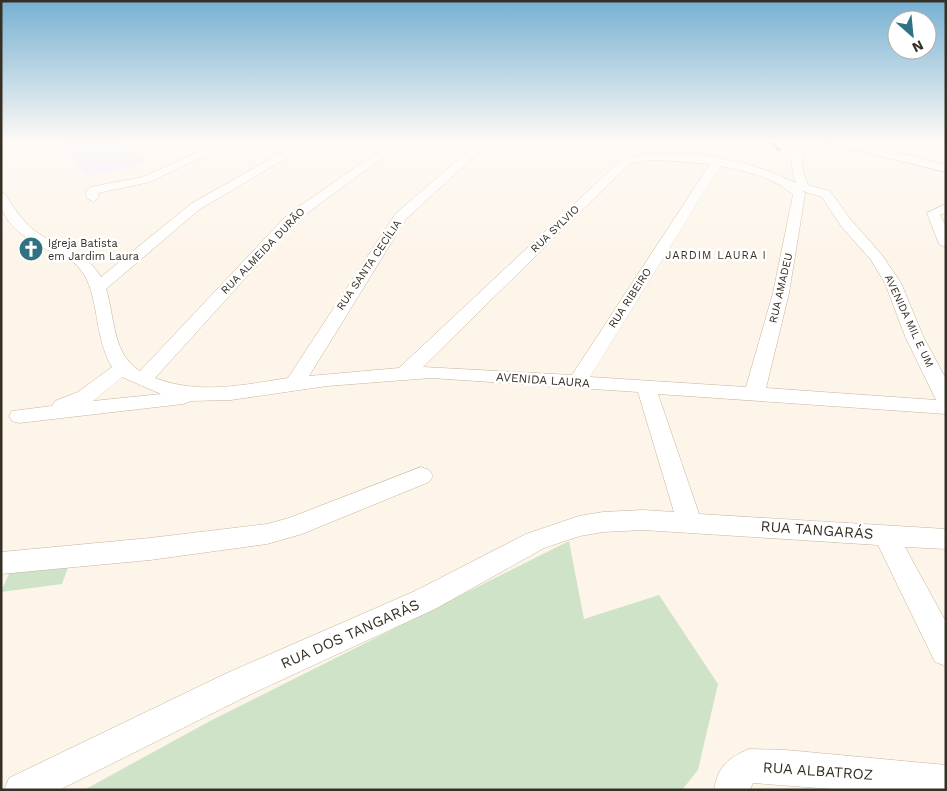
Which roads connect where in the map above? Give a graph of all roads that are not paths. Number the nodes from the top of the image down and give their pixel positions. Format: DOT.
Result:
graph roads {
  1 [pos="150,178"];
  2 [pos="245,178"];
  3 [pos="348,178"];
  4 [pos="444,178"];
  5 [pos="608,178"];
  6 [pos="707,178"];
  7 [pos="778,178"];
  8 [pos="796,178"];
  9 [pos="797,186"];
  10 [pos="1,197"];
  11 [pos="93,198"];
  12 [pos="945,202"];
  13 [pos="946,244"];
  14 [pos="97,288"];
  15 [pos="122,368"];
  16 [pos="404,373"];
  17 [pos="143,380"];
  18 [pos="577,382"];
  19 [pos="294,384"];
  20 [pos="646,387"];
  21 [pos="755,392"];
  22 [pos="210,395"];
  23 [pos="946,399"];
  24 [pos="946,407"];
  25 [pos="10,417"];
  26 [pos="421,476"];
  27 [pos="689,521"];
  28 [pos="886,535"];
  29 [pos="946,539"];
  30 [pos="1,563"];
  31 [pos="946,652"];
  32 [pos="741,778"];
  33 [pos="946,782"];
  34 [pos="21,790"];
  1 -- 11 [label="street"];
  2 -- 14 [label="street"];
  3 -- 17 [label="street, RUA ALMEIDA DURÃO"];
  4 -- 19 [label="street, RUA SANTA CECÍLIA"];
  5 -- 16 [label="street, RUA SYLVIO"];
  6 -- 18 [label="street, RUA RIBEIRO"];
  7 -- 9 [label="street, RUA SYLVIO"];
  8 -- 9 [label="street"];
  9 -- 21 [label="street, RUA AMADEU"];
  9 -- 23 [label="street, AVENIDA MIL E UM"];
  10 -- 14 [label="street"];
  12 -- 13 [label="street"];
  14 -- 15 [label="street"];
  15 -- 17 [label="street, AVENIDA LAURA"];
  15 -- 25 [label="street"];
  16 -- 18 [label="street, AVENIDA LAURA"];
  16 -- 19 [label="street, AVENIDA LAURA"];
  17 -- 22 [label="street, AVENIDA LAURA"];
  18 -- 20 [label="street, AVENIDA LAURA"];
  19 -- 22 [label="street, AVENIDA LAURA"];
  20 -- 21 [label="street, AVENIDA LAURA"];
  20 -- 27 [label="street"];
  21 -- 24 [label="street, AVENIDA LAURA"];
  22 -- 25 [label="street"];
  26 -- 30 [label="street"];
  27 -- 28 [label="street, RUA TANGARÁS"];
  27 -- 34 [label="street, RUA DOS TANGARÁS"];
  28 -- 29 [label="street, RUA TANGARÁS"];
  28 -- 31 [label="street"];
  32 -- 33 [label="street, RUA ALBATROZ"];
}
